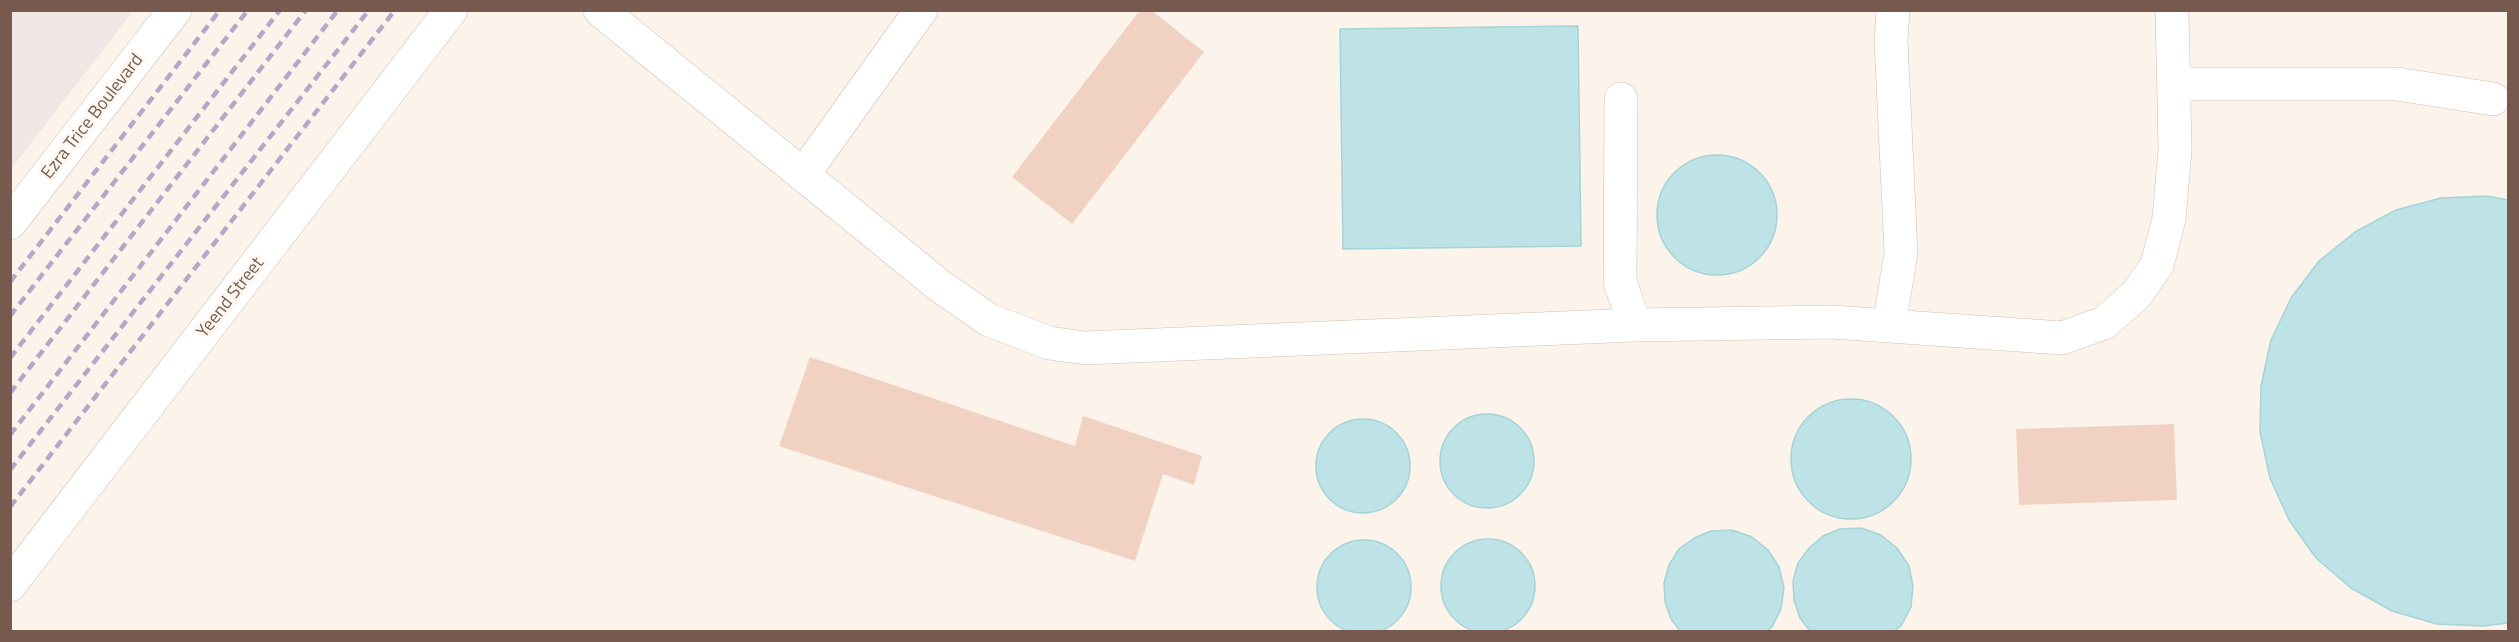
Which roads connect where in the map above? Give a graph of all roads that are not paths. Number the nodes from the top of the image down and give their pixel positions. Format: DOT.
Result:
graph roads {
  1 [pos="175,10"];
  2 [pos="452,10"];
  3 [pos="600,10"];
  4 [pos="921,10"];
  5 [pos="1893,10"];
  6 [pos="2172,10"];
  7 [pos="2174,84"];
  8 [pos="1621,99"];
  9 [pos="2493,99"];
  10 [pos="803,175"];
  11 [pos="10,223"];
  12 [pos="1635,325"];
  13 [pos="1889,326"];
  14 [pos="10,585"];
  1 -- 11 [label="street, Ezra Trice Boulevard"];
  2 -- 14 [label="street, Yeend Street"];
  3 -- 10 [label="street"];
  4 -- 10 [label="street"];
  5 -- 13 [label="street"];
  6 -- 7 [label="street"];
  7 -- 9 [label="street"];
  7 -- 13 [label="street"];
  8 -- 12 [label="street"];
  10 -- 12 [label="street"];
  12 -- 13 [label="street"];
}
